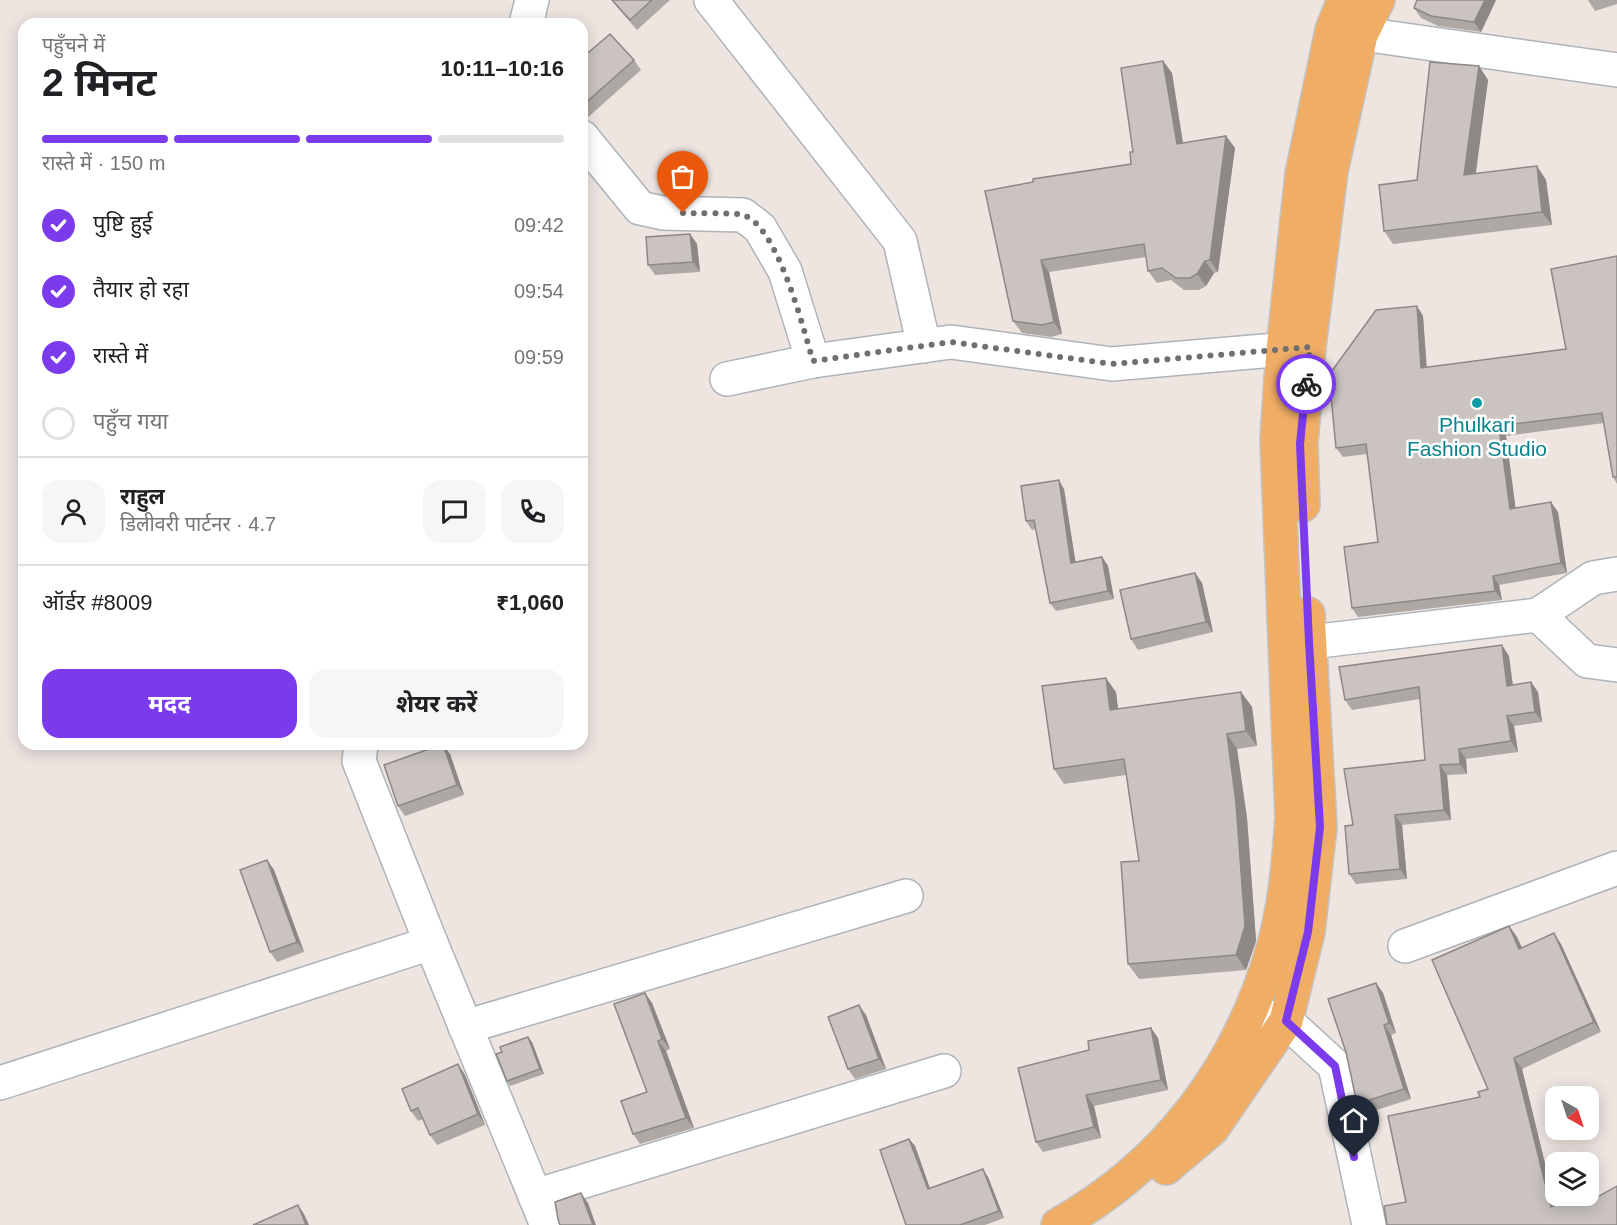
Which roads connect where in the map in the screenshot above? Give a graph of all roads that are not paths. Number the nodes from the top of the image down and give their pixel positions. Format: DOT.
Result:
graph roads {
  1 [pos="532,0"];
  2 [pos="711,0"];
  3 [pos="1344,0"];
  4 [pos="1378,0"];
  5 [pos="528,18"];
  6 [pos="1347,32"];
  7 [pos="1617,70"];
  8 [pos="588,144"];
  9 [pos="924,346"];
  10 [pos="1296,349"];
  11 [pos="813,361"];
  12 [pos="727,379"];
  13 [pos="1617,574"];
  14 [pos="1538,615"];
  15 [pos="1298,643"];
  16 [pos="1617,665"];
  17 [pos="352,750"];
  18 [pos="1617,868"];
  19 [pos="906,896"];
  20 [pos="431,943"];
  21 [pos="1406,946"];
  22 [pos="1251,1013"];
  23 [pos="1286,1021"];
  24 [pos="465,1027"];
  25 [pos="944,1071"];
  26 [pos="0,1083"];
  27 [pos="541,1211"];
  28 [pos="1058,1225"];
  29 [pos="1099,1225"];
  30 [pos="1369,1225"];
  1 -- 5 [label="street"];
  2 -- 9 [label="street"];
  3 -- 6 [label="main road"];
  4 -- 6 [label="main road"];
  6 -- 7 [label="street"];
  6 -- 10 [label="main road"];
  8 -- 11 [label="street"];
  9 -- 10 [label="street"];
  9 -- 11 [label="street"];
  10 -- 15 [label="main road"];
  11 -- 12 [label="street"];
  13 -- 14 [label="street"];
  14 -- 15 [label="street"];
  14 -- 16 [label="street"];
  15 -- 22 [label="main road"];
  15 -- 23 [label="main road"];
  17 -- 20 [label="street"];
  18 -- 21 [label="street"];
  19 -- 24 [label="street"];
  20 -- 24 [label="street"];
  20 -- 26 [label="street"];
  22 -- 23 [label="street"];
  22 -- 28 [label="main road"];
  23 -- 29 [label="main road"];
  23 -- 30 [label="street"];
  24 -- 27 [label="street"];
  25 -- 27 [label="street"];
}
